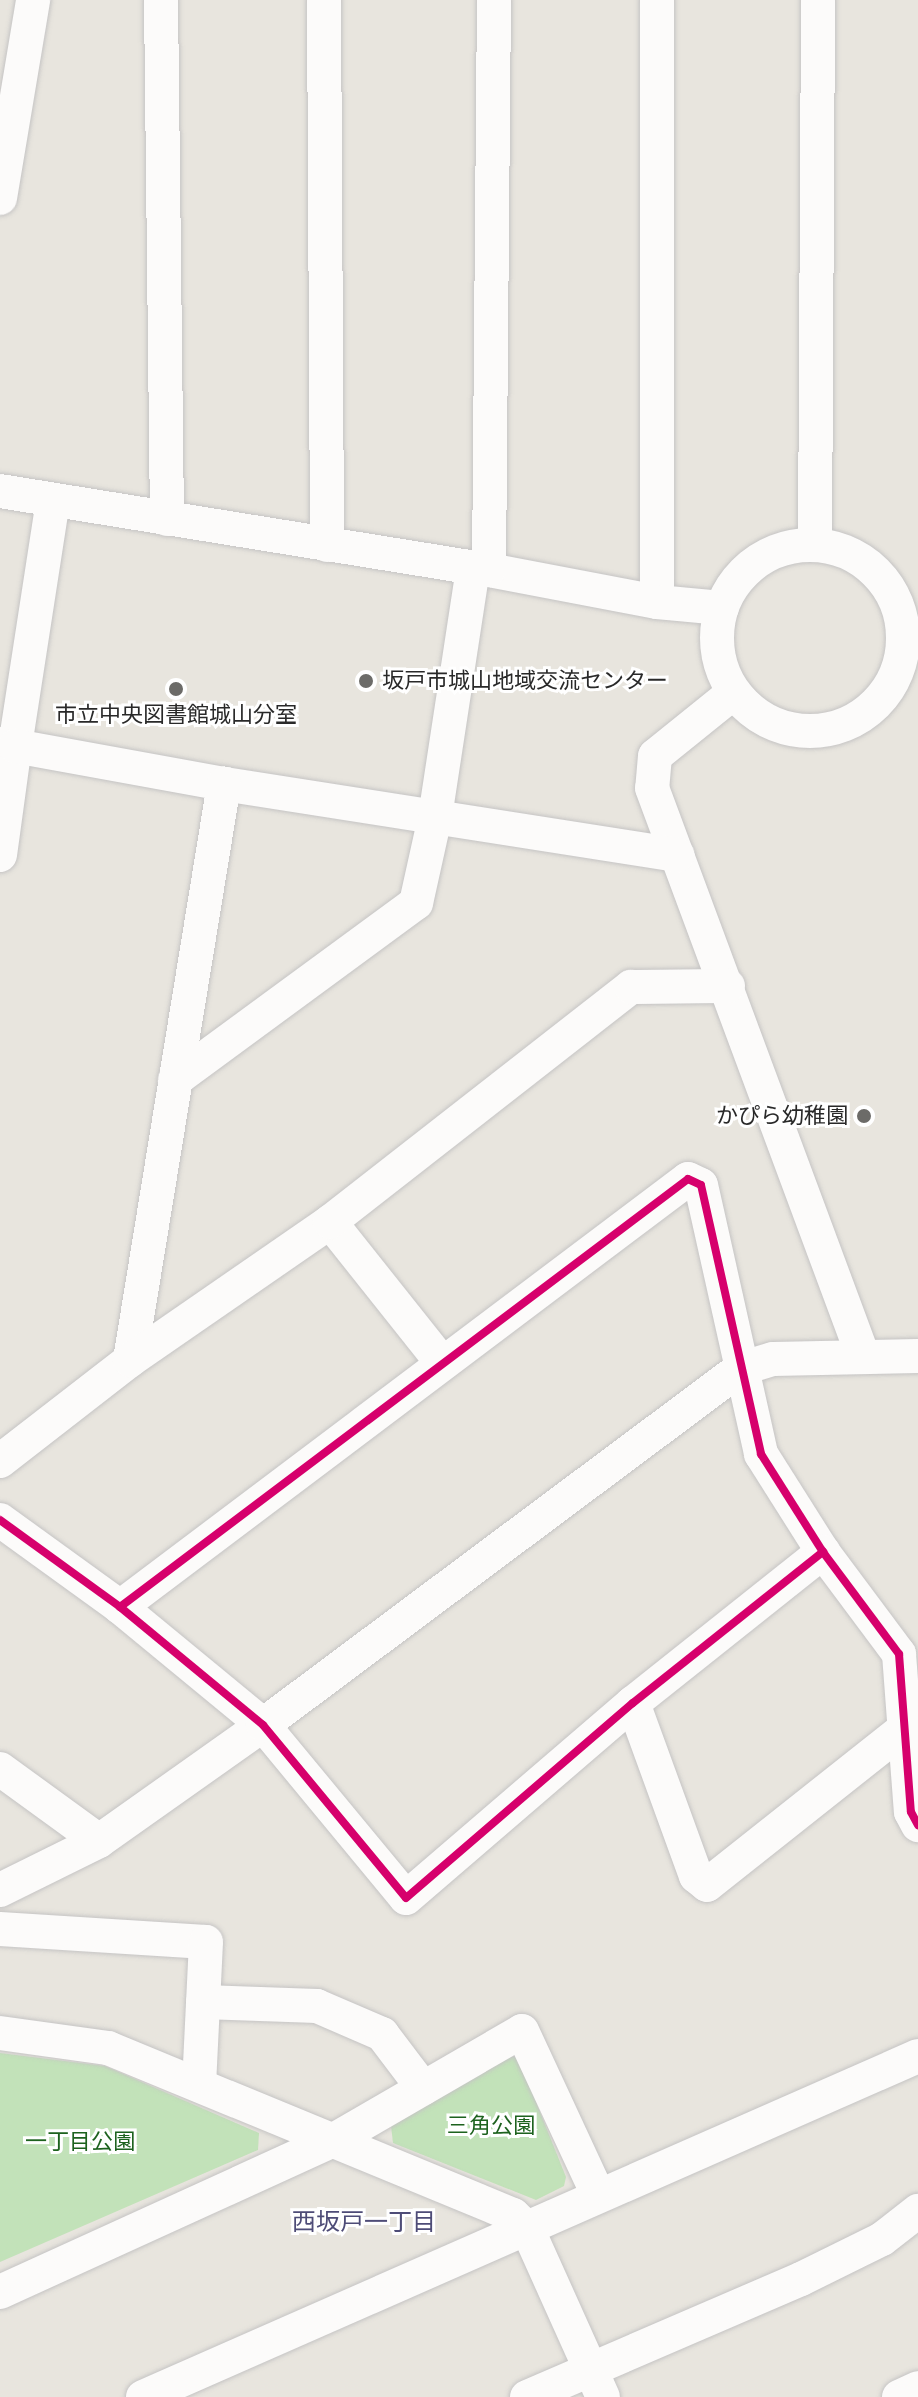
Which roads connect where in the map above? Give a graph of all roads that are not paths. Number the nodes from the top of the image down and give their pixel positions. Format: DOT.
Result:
graph roads {
  1 [pos="33,0"];
  2 [pos="161,0"];
  3 [pos="324,0"];
  4 [pos="494,0"];
  5 [pos="657,0"];
  6 [pos="818,0"];
  7 [pos="0,198"];
  8 [pos="0,491"];
  9 [pos="53,501"];
  10 [pos="167,519"];
  11 [pos="327,545"];
  12 [pos="815,545"];
  13 [pos="481,570"];
  14 [pos="657,602"];
  15 [pos="722,608"];
  16 [pos="909,660"];
  17 [pos="733,693"];
  18 [pos="8,745"];
  19 [pos="224,784"];
  20 [pos="435,817"];
  21 [pos="0,855"];
  22 [pos="677,855"];
  23 [pos="728,986"];
  24 [pos="175,1080"];
  25 [pos="330,1222"];
  26 [pos="863,1356"];
  27 [pos="918,1356"];
  28 [pos="130,1360"];
  29 [pos="442,1363"];
  30 [pos="740,1369"];
  31 [pos="0,1461"];
  32 [pos="0,1520"];
  33 [pos="823,1552"];
  34 [pos="120,1607"];
  35 [pos="633,1703"];
  36 [pos="263,1725"];
  37 [pos="906,1727"];
  38 [pos="0,1769"];
  39 [pos="918,1825"];
  40 [pos="99,1841"];
  41 [pos="0,1890"];
  42 [pos="0,1929"];
  43 [pos="203,2002"];
  44 [pos="0,2033"];
  45 [pos="918,2056"];
  46 [pos="199,2083"];
  47 [pos="423,2088"];
  48 [pos="334,2140"];
  49 [pos="598,2195"];
  50 [pos="918,2211"];
  51 [pos="527,2228"];
  52 [pos="0,2292"];
  53 [pos="597,2383"];
  54 [pos="918,2388"];
  55 [pos="143,2397"];
  56 [pos="527,2397"];
  57 [pos="899,2397"];
  1 -- 7 [label="street"];
  2 -- 10 [label="street"];
  3 -- 11 [label="street"];
  4 -- 13 [label="street"];
  5 -- 14 [label="street"];
  6 -- 12 [label="street"];
  8 -- 9 [label="street"];
  9 -- 10 [label="street"];
  9 -- 18 [label="street"];
  10 -- 11 [label="street"];
  11 -- 13 [label="street"];
  12 -- 15 [label="street"];
  12 -- 16 [label="street"];
  13 -- 14 [label="street"];
  13 -- 20 [label="street"];
  14 -- 15 [label="street"];
  15 -- 17 [label="street"];
  16 -- 17 [label="street"];
  17 -- 22 [label="street"];
  18 -- 19 [label="street"];
  18 -- 21 [label="street"];
  19 -- 20 [label="street"];
  19 -- 24 [label="street"];
  20 -- 22 [label="street"];
  20 -- 24 [label="street"];
  22 -- 23 [label="street"];
  23 -- 25 [label="street"];
  23 -- 26 [label="street"];
  24 -- 28 [label="street"];
  25 -- 28 [label="street"];
  25 -- 29 [label="street"];
  26 -- 27 [label="street"];
  26 -- 30 [label="street"];
  28 -- 31 [label="street"];
  29 -- 30 [label="street"];
  29 -- 34 [label="street"];
  30 -- 33 [label="street"];
  30 -- 36 [label="street"];
  32 -- 34 [label="street"];
  33 -- 35 [label="street"];
  33 -- 37 [label="street"];
  34 -- 36 [label="street"];
  35 -- 36 [label="street"];
  35 -- 37 [label="street"];
  36 -- 40 [label="street"];
  37 -- 39 [label="street"];
  38 -- 40 [label="street"];
  40 -- 41 [label="street"];
  42 -- 43 [label="street"];
  43 -- 46 [label="street"];
  43 -- 47 [label="street"];
  44 -- 46 [label="street"];
  45 -- 49 [label="street"];
  46 -- 48 [label="street"];
  47 -- 48 [label="street"];
  47 -- 49 [label="street"];
  48 -- 51 [label="street"];
  48 -- 52 [label="street"];
  49 -- 51 [label="street"];
  50 -- 53 [label="street"];
  51 -- 53 [label="street"];
  51 -- 55 [label="street"];
  53 -- 56 [label="street"];
  54 -- 57 [label="street"];
}
